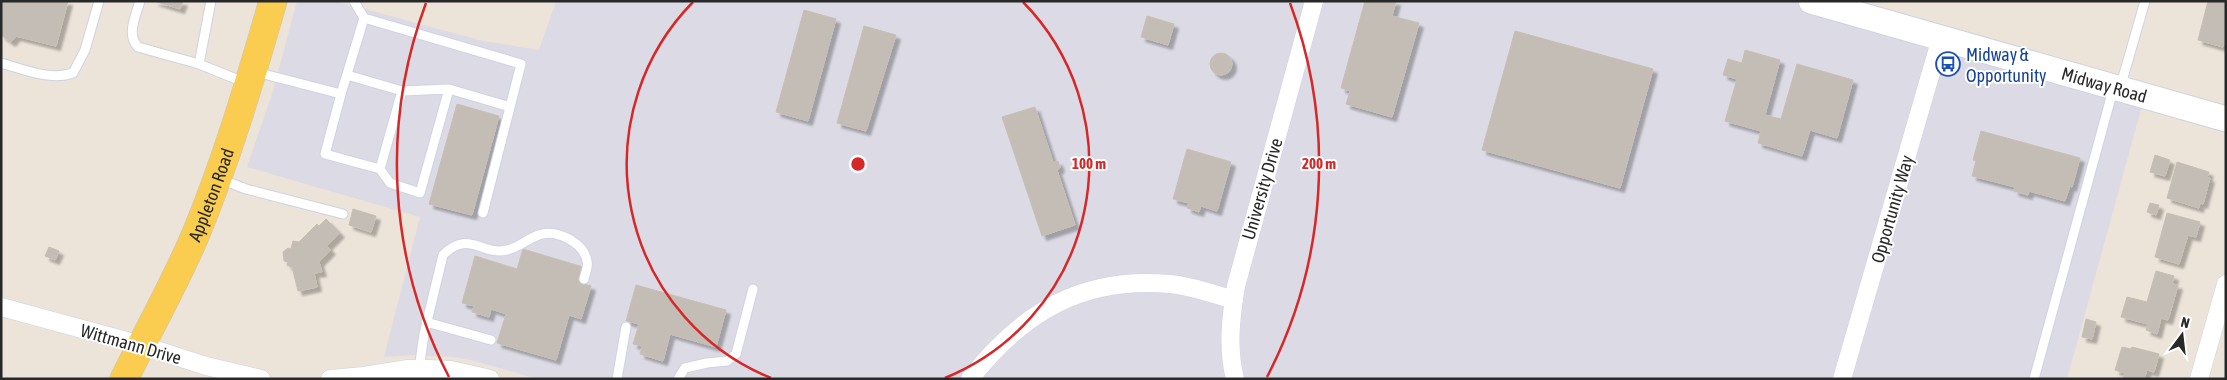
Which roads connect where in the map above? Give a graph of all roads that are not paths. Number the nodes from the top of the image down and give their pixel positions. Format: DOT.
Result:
graph roads {
  1 [pos="99,1"];
  2 [pos="140,1"];
  3 [pos="211,1"];
  4 [pos="273,1"];
  5 [pos="354,1"];
  6 [pos="1314,1"];
  7 [pos="1811,1"];
  8 [pos="2145,1"];
  9 [pos="364,18"];
  10 [pos="1941,38"];
  11 [pos="1,63"];
  12 [pos="198,64"];
  13 [pos="347,75"];
  14 [pos="251,78"];
  15 [pos="2117,87"];
  16 [pos="449,89"];
  17 [pos="402,91"];
  18 [pos="341,94"];
  19 [pos="510,107"];
  20 [pos="2226,119"];
  21 [pos="380,168"];
  22 [pos="218,178"];
  23 [pos="483,213"];
  24 [pos="343,214"];
  25 [pos="584,279"];
  26 [pos="2226,284"];
  27 [pos="753,289"];
  28 [pos="1234,300"];
  29 [pos="1,307"];
  30 [pos="426,322"];
  31 [pos="626,327"];
  32 [pos="491,340"];
  33 [pos="141,345"];
  34 [pos="419,369"];
  35 [pos="124,379"];
  36 [pos="261,379"];
  37 [pos="330,379"];
  38 [pos="490,379"];
  39 [pos="617,379"];
  40 [pos="678,379"];
  41 [pos="970,379"];
  42 [pos="1235,379"];
  43 [pos="1842,379"];
  44 [pos="2034,379"];
  45 [pos="2200,379"];
  1 -- 11 [label="lane"];
  2 -- 12 [label="lane"];
  3 -- 12 [label="lane"];
  4 -- 14 [label="main road, Appleton Road"];
  5 -- 9 [label="lane"];
  6 -- 28 [label="street, University Drive"];
  7 -- 10 [label="main road, Midway Road"];
  8 -- 15 [label="lane"];
  9 -- 13 [label="lane"];
  9 -- 19 [label="lane"];
  10 -- 15 [label="main road, Midway Road"];
  10 -- 43 [label="street, Opportunity Way"];
  12 -- 14 [label="lane"];
  13 -- 17 [label="lane"];
  13 -- 18 [label="lane"];
  14 -- 18 [label="lane"];
  14 -- 22 [label="main road, Appleton Road"];
  15 -- 20 [label="main road, Midway Road"];
  15 -- 44 [label="lane"];
  16 -- 17 [label="lane"];
  16 -- 19 [label="lane"];
  16 -- 21 [label="lane"];
  17 -- 21 [label="lane"];
  18 -- 21 [label="lane"];
  19 -- 23 [label="lane"];
  22 -- 24 [label="lane"];
  22 -- 33 [label="main road, Appleton Road"];
  25 -- 30 [label="lane"];
  26 -- 45 [label="street"];
  27 -- 40 [label="lane"];
  28 -- 41 [label="street"];
  28 -- 42 [label="street, University Drive"];
  29 -- 33 [label="street, Wittmann Drive"];
  30 -- 32 [label="lane"];
  30 -- 34 [label="lane"];
  31 -- 39 [label="lane"];
  33 -- 35 [label="main road, Appleton Road"];
  33 -- 36 [label="street, Wittmann Drive"];
  34 -- 37 [label="street"];
  34 -- 38 [label="street"];
}
